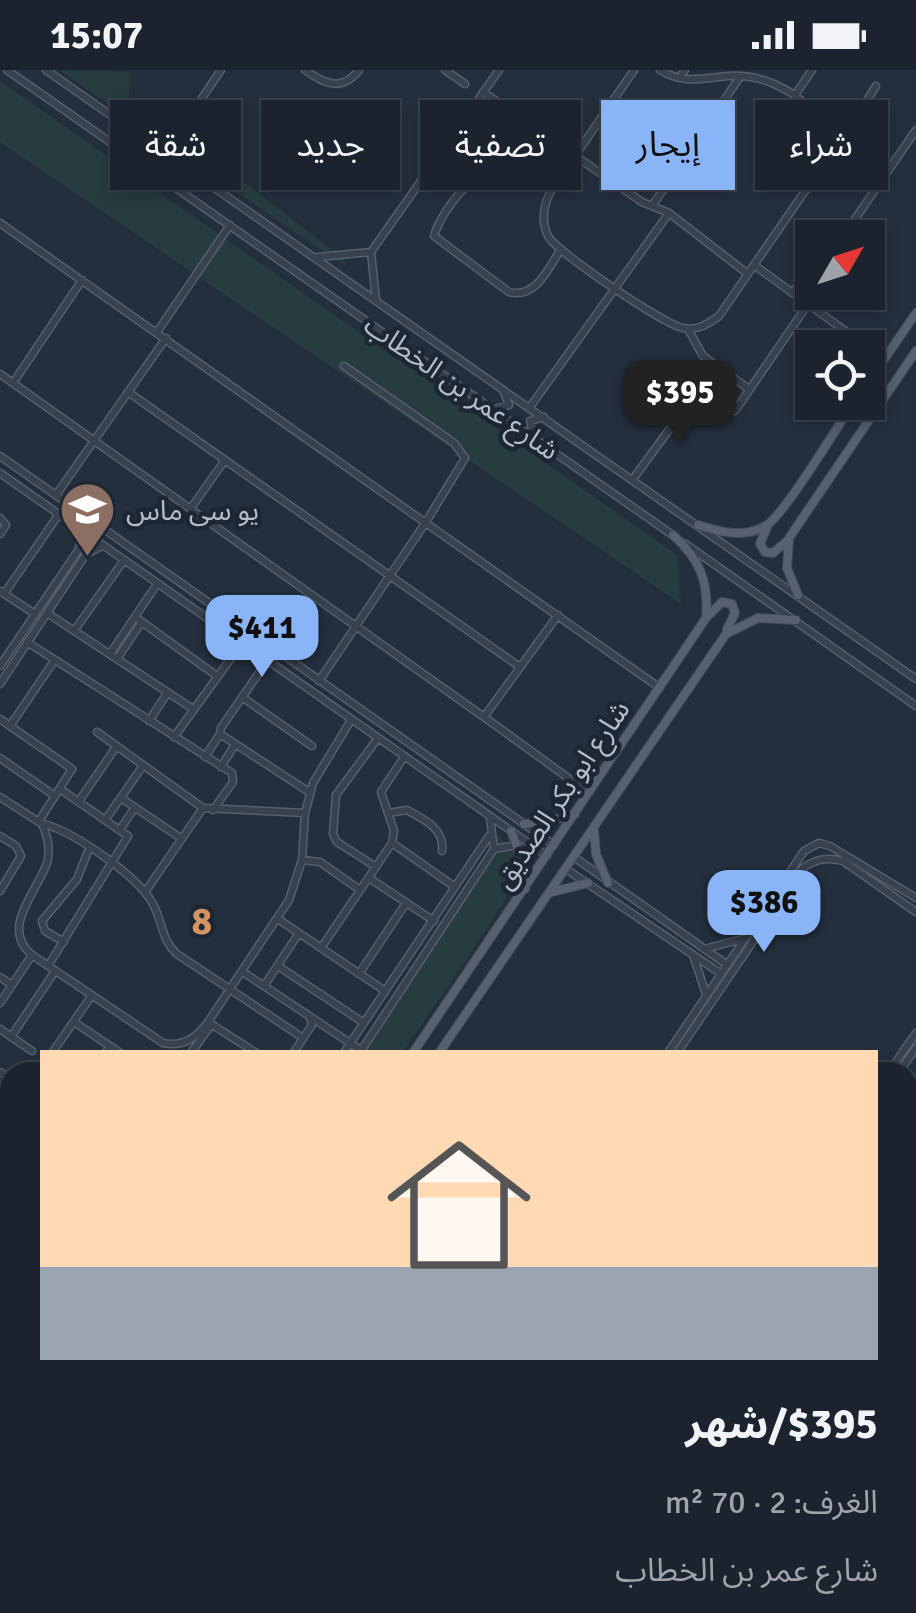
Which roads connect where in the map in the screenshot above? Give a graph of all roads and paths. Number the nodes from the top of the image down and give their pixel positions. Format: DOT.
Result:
graph roads {
  1 [pos="7,70"];
  2 [pos="46,70"];
  3 [pos="220,70"];
  4 [pos="305,70"];
  5 [pos="359,70"];
  6 [pos="446,70"];
  7 [pos="499,70"];
  8 [pos="634,70"];
  9 [pos="660,70"];
  10 [pos="685,70"];
  11 [pos="812,70"];
  12 [pos="740,76"];
  13 [pos="679,78"];
  14 [pos="465,84"];
  15 [pos="876,86"];
  16 [pos="484,92"];
  17 [pos="795,95"];
  18 [pos="199,100"];
  19 [pos="495,100"];
  20 [pos="800,100"];
  21 [pos="867,100"];
  22 [pos="110,114"];
  23 [pos="916,130"];
  24 [pos="581,147"];
  25 [pos="581,160"];
  26 [pos="890,166"];
  27 [pos="219,190"];
  28 [pos="805,190"];
  29 [pos="550,191"];
  30 [pos="652,206"];
  31 [pos="669,213"];
  32 [pos="854,220"];
  33 [pos="230,225"];
  34 [pos="1,226"];
  35 [pos="561,250"];
  36 [pos="371,252"];
  37 [pos="315,258"];
  38 [pos="754,265"];
  39 [pos="748,274"];
  40 [pos="82,280"];
  41 [pos="616,288"];
  42 [pos="795,289"];
  43 [pos="792,293"];
  44 [pos="795,295"];
  45 [pos="376,300"];
  46 [pos="804,310"];
  47 [pos="816,310"];
  48 [pos="916,312"];
  49 [pos="688,329"];
  50 [pos="844,330"];
  51 [pos="157,332"];
  52 [pos="166,338"];
  53 [pos="916,351"];
  54 [pos="885,358"];
  55 [pos="344,366"];
  56 [pos="0,374"];
  57 [pos="674,374"];
  58 [pos="885,376"];
  59 [pos="894,382"];
  60 [pos="13,383"];
  61 [pos="500,386"];
  62 [pos="750,389"];
  63 [pos="698,390"];
  64 [pos="128,392"];
  65 [pos="530,407"];
  66 [pos="493,409"];
  67 [pos="546,417"];
  68 [pos="842,420"];
  69 [pos="535,437"];
  70 [pos="94,439"];
  71 [pos="0,456"];
  72 [pos="225,460"];
  73 [pos="0,472"];
  74 [pos="633,479"];
  75 [pos="56,496"];
  76 [pos="191,508"];
  77 [pos="59,514"];
  78 [pos="0,518"];
  79 [pos="426,522"];
  80 [pos="770,523"];
  81 [pos="698,525"];
  82 [pos="78,527"];
  83 [pos="0,534"];
  84 [pos="673,535"];
  85 [pos="789,538"];
  86 [pos="104,546"];
  87 [pos="82,552"];
  88 [pos="124,560"];
  89 [pos="390,574"];
  90 [pos="157,584"];
  91 [pos="2,592"];
  92 [pos="798,595"];
  93 [pos="210,605"];
  94 [pos="47,613"];
  95 [pos="35,614"];
  96 [pos="203,615"];
  97 [pos="558,615"];
  98 [pos="706,618"];
  99 [pos="138,620"];
  100 [pos="796,620"];
  101 [pos="356,626"];
  102 [pos="74,631"];
  103 [pos="726,634"];
  104 [pos="28,642"];
  105 [pos="242,642"];
  106 [pos="4,654"];
  107 [pos="113,656"];
  108 [pos="54,660"];
  109 [pos="267,661"];
  110 [pos="0,666"];
  111 [pos="520,667"];
  112 [pos="217,676"];
  113 [pos="916,679"];
  114 [pos="319,681"];
  115 [pos="0,684"];
  116 [pos="660,688"];
  117 [pos="168,692"];
  118 [pos="242,697"];
  119 [pos="916,703"];
  120 [pos="193,709"];
  121 [pos="484,718"];
  122 [pos="0,719"];
  123 [pos="351,720"];
  124 [pos="148,721"];
  125 [pos="10,726"];
  126 [pos="97,732"];
  127 [pos="220,734"];
  128 [pos="174,737"];
  129 [pos="378,738"];
  130 [pos="234,746"];
  131 [pos="312,746"];
  132 [pos="116,747"];
  133 [pos="404,756"];
  134 [pos="205,757"];
  135 [pos="0,758"];
  136 [pos="429,758"];
  137 [pos="142,767"];
  138 [pos="221,767"];
  139 [pos="422,770"];
  140 [pos="57,792"];
  141 [pos="310,792"];
  142 [pos="589,792"];
  143 [pos="121,798"];
  144 [pos="1,800"];
  145 [pos="79,801"];
  146 [pos="135,808"];
  147 [pos="202,808"];
  148 [pos="212,810"];
  149 [pos="306,813"];
  150 [pos="388,813"];
  151 [pos="574,814"];
  152 [pos="488,816"];
  153 [pos="106,819"];
  154 [pos="41,822"];
  155 [pos="526,825"];
  156 [pos="121,828"];
  157 [pos="594,828"];
  158 [pos="511,832"];
  159 [pos="0,836"];
  160 [pos="489,836"];
  161 [pos="182,839"];
  162 [pos="519,841"];
  163 [pos="392,842"];
  164 [pos="484,844"];
  165 [pos="554,845"];
  166 [pos="90,849"];
  167 [pos="493,850"];
  168 [pos="442,851"];
  169 [pos="546,856"];
  170 [pos="574,858"];
  171 [pos="302,860"];
  172 [pos="112,865"];
  173 [pos="376,867"];
  174 [pos="566,869"];
  175 [pos="595,873"];
  176 [pos="368,878"];
  177 [pos="886,878"];
  178 [pos="3,881"];
  179 [pos="588,883"];
  180 [pos="608,883"];
  181 [pos="880,886"];
  182 [pos="455,887"];
  183 [pos="525,889"];
  184 [pos="360,890"];
  185 [pos="0,891"];
  186 [pos="145,892"];
  187 [pos="548,894"];
  188 [pos="916,898"];
  189 [pos="406,903"];
  190 [pos="916,912"];
  191 [pos="278,919"];
  192 [pos="432,920"];
  193 [pos="442,926"];
  194 [pos="299,933"];
  195 [pos="744,938"];
  196 [pos="64,942"];
  197 [pos="321,948"];
  198 [pos="704,950"];
  199 [pos="693,954"];
  200 [pos="32,955"];
  201 [pos="726,964"];
  202 [pos="278,966"];
  203 [pos="52,968"];
  204 [pos="243,972"];
  205 [pos="720,973"];
  206 [pos="359,974"];
  207 [pos="0,977"];
  208 [pos="12,985"];
  209 [pos="264,986"];
  210 [pos="232,990"];
  211 [pos="385,992"];
  212 [pos="706,994"];
  213 [pos="92,995"];
  214 [pos="0,1003"];
  215 [pos="310,1018"];
  216 [pos="74,1022"];
  217 [pos="210,1023"];
  218 [pos="364,1023"];
  219 [pos="0,1029"];
  220 [pos="916,1033"];
  221 [pos="11,1036"];
  222 [pos="303,1038"];
  223 [pos="350,1043"];
  224 [pos="110,1046"];
  225 [pos="32,1051"];
  226 [pos="362,1051"];
  227 [pos="47,1062"];
  228 [pos="99,1062"];
  229 [pos="132,1062"];
  230 [pos="184,1062"];
  231 [pos="270,1062"];
  232 [pos="289,1062"];
  233 [pos="338,1062"];
  234 [pos="354,1062"];
  235 [pos="407,1062"];
  236 [pos="433,1062"];
  237 [pos="662,1062"];
  238 [pos="671,1062"];
  239 [pos="896,1062"];
  1 -- 33 [label="street, شارع عمر بن الخطاب"];
  2 -- 22 [label="street, شارع عمر بن الخطاب"];
  3 -- 18 [label="street"];
  4 -- 5 [label="street"];
  6 -- 14 [label="street"];
  7 -- 16 [label="street"];
  8 -- 24 [label="street"];
  9 -- 13 [label="street"];
  10 -- 13 [label="street"];
  11 -- 17 [label="street"];
  12 -- 13 [label="street"];
  12 -- 17 [label="street"];
  12 -- 30 [label="street"];
  15 -- 21 [label="street"];
  16 -- 19 [label="street"];
  16 -- 36 [label="street"];
  17 -- 20 [label="street"];
  23 -- 26 [label="street"];
  25 -- 30 [label="street"];
  26 -- 32 [label="street"];
  27 -- 37 [label="street, شارع عمر بن الخطاب"];
  28 -- 38 [label="street"];
  29 -- 35 [label="street"];
  29 -- 35 [label="street"];
  30 -- 31 [label="street"];
  31 -- 39 [label="street"];
  31 -- 41 [label="street"];
  33 -- 51 [label="street"];
  33 -- 66 [label="street, شارع عمر بن الخطاب"];
  34 -- 40 [label="street"];
  35 -- 41 [label="street"];
  36 -- 37 [label="street"];
  36 -- 45 [label="street"];
  37 -- 45 [label="street, شارع عمر بن الخطاب"];
  38 -- 39 [label="street"];
  38 -- 43 [label="street"];
  39 -- 49 [label="street"];
  40 -- 51 [label="street"];
  40 -- 60 [label="street"];
  41 -- 49 [label="street"];
  41 -- 65 [label="street"];
  42 -- 43 [label="street"];
  43 -- 44 [label="street"];
  45 -- 61 [label="street, شارع عمر بن الخطاب"];
  46 -- 62 [label="street"];
  47 -- 50 [label="street"];
  48 -- 54 [label="main road"];
  49 -- 62 [label="street"];
  51 -- 52 [label="street"];
  52 -- 64 [label="street"];
  52 -- 79 [label="street"];
  53 -- 59 [label="main road"];
  55 -- 79 [label="street"];
  56 -- 60 [label="street"];
  57 -- 63 [label="street"];
  58 -- 59 [label="main road"];
  59 -- 85 [label="main road"];
  60 -- 70 [label="street"];
  61 -- 65 [label="street, شارع عمر بن الخطاب"];
  61 -- 66 [label="street"];
  62 -- 63 [label="street"];
  63 -- 74 [label="street"];
  64 -- 70 [label="street"];
  64 -- 72 [label="street"];
  65 -- 67 [label="street, شارع عمر بن الخطاب"];
  66 -- 69 [label="street, شارع عمر بن الخطاب"];
  67 -- 69 [label="street"];
  67 -- 74 [label="street, شارع عمر بن الخطاب"];
  68 -- 80 [label="main road"];
  69 -- 84 [label="street, شارع عمر بن الخطاب"];
  70 -- 75 [label="street"];
  70 -- 76 [label="street"];
  71 -- 75 [label="street"];
  72 -- 76 [label="street"];
  72 -- 89 [label="street"];
  73 -- 77 [label="street"];
  74 -- 81 [label="street, شارع عمر بن الخطاب"];
  75 -- 93 [label="street"];
  76 -- 101 [label="street"];
  77 -- 82 [label="street"];
  77 -- 91 [label="street"];
  78 -- 83 [label="street"];
  79 -- 89 [label="street"];
  79 -- 97 [label="street"];
  80 -- 81 [label="main road"];
  80 -- 85 [label="main road"];
  81 -- 92 [label="street, شارع عمر بن الخطاب"];
  82 -- 86 [label="street"];
  82 -- 87 [label="street"];
  84 -- 98 [label="main road"];
  84 -- 100 [label="street, شارع عمر بن الخطاب"];
  85 -- 92 [label="main road"];
  86 -- 87 [label="street"];
  86 -- 88 [label="street"];
  87 -- 94 [label="street"];
  87 -- 95 [label="street"];
  88 -- 90 [label="street"];
  88 -- 102 [label="street"];
  89 -- 101 [label="street"];
  89 -- 111 [label="street"];
  90 -- 96 [label="street"];
  90 -- 99 [label="street"];
  91 -- 95 [label="street"];
  92 -- 113 [label="street, شارع عمر بن الخطاب"];
  93 -- 96 [label="street"];
  93 -- 114 [label="street"];
  94 -- 102 [label="street"];
  94 -- 104 [label="street"];
  95 -- 106 [label="street"];
  96 -- 105 [label="street"];
  97 -- 111 [label="street"];
  97 -- 116 [label="street"];
  98 -- 103 [label="main road"];
  98 -- 116 [label="main road, شارع ابو بكر الصديق"];
  99 -- 107 [label="street"];
  99 -- 112 [label="street"];
  100 -- 103 [label="main road"];
  100 -- 119 [label="street, شارع عمر بن الخطاب"];
  101 -- 114 [label="street"];
  101 -- 121 [label="street"];
  102 -- 107 [label="street"];
  103 -- 157 [label="main road, شارع ابو بكر الصديق"];
  104 -- 108 [label="street"];
  104 -- 115 [label="street"];
  105 -- 109 [label="street"];
  105 -- 112 [label="street"];
  106 -- 110 [label="street"];
  107 -- 117 [label="street"];
  108 -- 124 [label="street"];
  108 -- 125 [label="street"];
  109 -- 118 [label="street"];
  109 -- 123 [label="street"];
  111 -- 121 [label="street"];
  112 -- 120 [label="street"];
  114 -- 136 [label="street"];
  116 -- 142 [label="main road, شارع ابو بكر الصديق"];
  117 -- 120 [label="street"];
  117 -- 124 [label="street"];
  118 -- 127 [label="street"];
  118 -- 131 [label="street"];
  120 -- 128 [label="street"];
  121 -- 142 [label="street"];
  122 -- 125 [label="street"];
  123 -- 129 [label="street"];
  123 -- 141 [label="street"];
  124 -- 128 [label="street"];
  125 -- 140 [label="street"];
  126 -- 132 [label="street"];
  127 -- 130 [label="street"];
  127 -- 134 [label="street"];
  128 -- 134 [label="street"];
  129 -- 133 [label="street"];
  129 -- 173 [label="street"];
  130 -- 138 [label="street"];
  130 -- 141 [label="street"];
  132 -- 137 [label="street"];
  132 -- 145 [label="street"];
  133 -- 139 [label="street"];
  133 -- 150 [label="street"];
  134 -- 138 [label="street"];
  135 -- 140 [label="street"];
  136 -- 139 [label="street"];
  136 -- 155 [label="street"];
  137 -- 143 [label="street"];
  137 -- 147 [label="street"];
  138 -- 148 [label="street"];
  139 -- 152 [label="street"];
  140 -- 145 [label="street"];
  140 -- 154 [label="street"];
  141 -- 149 [label="street"];
  142 -- 151 [label="main road, شارع ابو بكر الصديق"];
  143 -- 146 [label="street"];
  143 -- 153 [label="street"];
  144 -- 154 [label="street"];
  145 -- 153 [label="street"];
  146 -- 156 [label="street"];
  146 -- 161 [label="street"];
  147 -- 148 [label="street"];
  147 -- 161 [label="street"];
  148 -- 149 [label="street"];
  149 -- 171 [label="street"];
  150 -- 163 [label="street"];
  150 -- 168 [label="street"];
  151 -- 155 [label="main road"];
  151 -- 165 [label="main road, شارع ابو بكر الصديق"];
  152 -- 158 [label="street"];
  152 -- 167 [label="street"];
  153 -- 156 [label="street"];
  154 -- 166 [label="street"];
  154 -- 200 [label="street"];
  155 -- 162 [label="street"];
  155 -- 165 [label="street"];
  156 -- 172 [label="street"];
  157 -- 170 [label="main road, شارع ابو بكر الصديق"];
  157 -- 180 [label="main road"];
  158 -- 162 [label="main road"];
  159 -- 178 [label="street"];
  160 -- 164 [label="street"];
  161 -- 186 [label="street"];
  162 -- 167 [label="street"];
  162 -- 169 [label="street"];
  162 -- 183 [label="main road"];
  163 -- 173 [label="street"];
  163 -- 182 [label="street"];
  164 -- 167 [label="street"];
  164 -- 182 [label="street"];
  165 -- 169 [label="main road, شارع ابو بكر الصديق"];
  166 -- 172 [label="street"];
  166 -- 196 [label="street"];
  167 -- 193 [label="street"];
  169 -- 183 [label="main road, شارع ابو بكر الصديق"];
  170 -- 174 [label="main road, شارع ابو بكر الصديق"];
  170 -- 175 [label="street"];
  171 -- 184 [label="street"];
  171 -- 191 [label="street"];
  172 -- 186 [label="street"];
  172 -- 196 [label="street"];
  173 -- 176 [label="street"];
  174 -- 179 [label="street"];
  174 -- 187 [label="main road, شارع ابو بكر الصديق"];
  175 -- 179 [label="street"];
  175 -- 180 [label="street"];
  176 -- 184 [label="street"];
  176 -- 189 [label="street"];
  177 -- 181 [label="street"];
  177 -- 188 [label="street"];
  177 -- 195 [label="street"];
  178 -- 185 [label="street"];
  179 -- 187 [label="main road"];
  179 -- 199 [label="street"];
  180 -- 198 [label="street"];
  181 -- 190 [label="street"];
  181 -- 238 [label="street"];
  182 -- 192 [label="street"];
  183 -- 235 [label="main road, شارع ابو بكر الصديق"];
  184 -- 197 [label="street"];
  186 -- 210 [label="street"];
  187 -- 236 [label="main road, شارع ابو بكر الصديق"];
  189 -- 192 [label="street"];
  189 -- 206 [label="street"];
  191 -- 194 [label="street"];
  191 -- 204 [label="street"];
  192 -- 193 [label="street"];
  192 -- 211 [label="street"];
  193 -- 226 [label="street"];
  194 -- 197 [label="street"];
  194 -- 202 [label="street"];
  195 -- 198 [label="street"];
  195 -- 201 [label="street"];
  196 -- 203 [label="street"];
  197 -- 206 [label="street"];
  198 -- 201 [label="street"];
  199 -- 205 [label="street"];
  199 -- 212 [label="street"];
  200 -- 203 [label="street"];
  200 -- 208 [label="street"];
  201 -- 205 [label="street"];
  202 -- 209 [label="street"];
  202 -- 218 [label="street"];
  203 -- 213 [label="street"];
  203 -- 221 [label="street"];
  204 -- 209 [label="street"];
  204 -- 210 [label="street"];
  205 -- 212 [label="street"];
  206 -- 211 [label="street"];
  207 -- 208 [label="street"];
  208 -- 214 [label="street"];
  209 -- 215 [label="street"];
  210 -- 217 [label="street"];
  210 -- 222 [label="street"];
  211 -- 218 [label="street"];
  212 -- 237 [label="street"];
  213 -- 216 [label="street"];
  213 -- 217 [label="street"];
  215 -- 222 [label="street"];
  215 -- 223 [label="street"];
  216 -- 224 [label="street"];
  216 -- 227 [label="street"];
  217 -- 230 [label="street"];
  217 -- 231 [label="street"];
  218 -- 223 [label="street"];
  219 -- 221 [label="street"];
  220 -- 239 [label="street"];
  221 -- 225 [label="street"];
  222 -- 232 [label="street"];
  223 -- 226 [label="street"];
  223 -- 233 [label="street"];
  224 -- 228 [label="street"];
  224 -- 229 [label="street"];
  226 -- 234 [label="street"];
}
